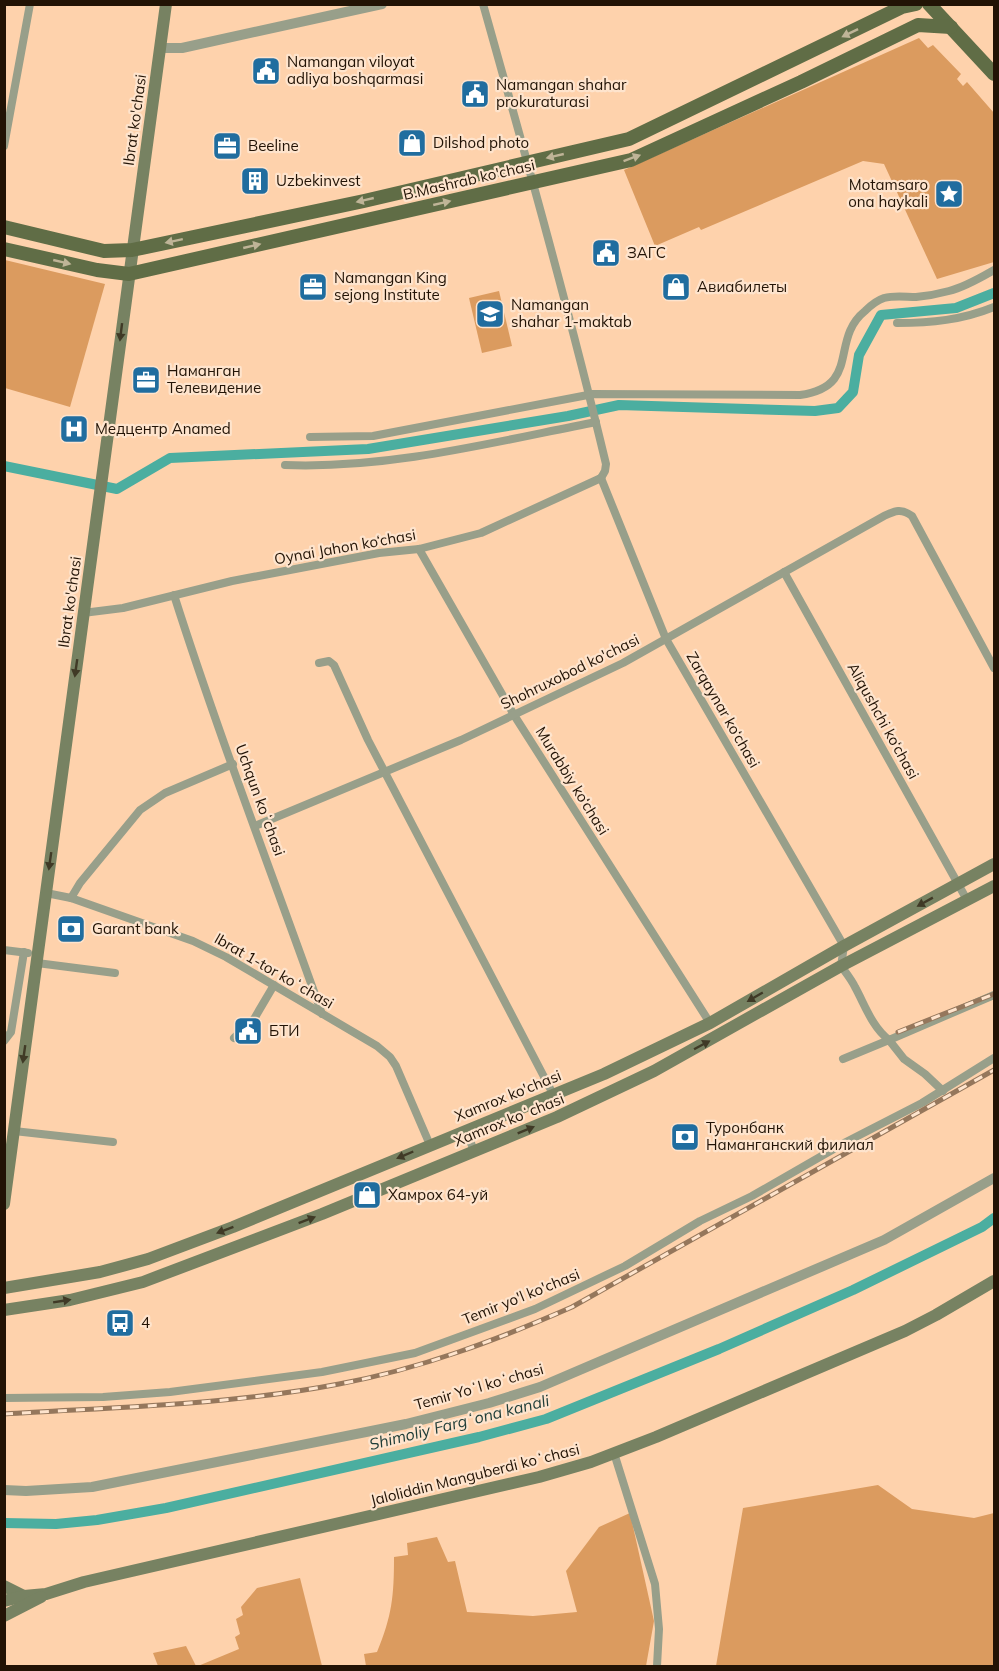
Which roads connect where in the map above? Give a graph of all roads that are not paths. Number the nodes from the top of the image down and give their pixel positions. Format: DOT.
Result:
graph roads {
  1 [pos="30,4"];
  2 [pos="166,4"];
  3 [pos="382,4"];
  4 [pos="483,4"];
  5 [pos="928,4"];
  6 [pos="909,6"];
  7 [pos="918,25"];
  8 [pos="951,27"];
  9 [pos="161,48"];
  10 [pos="994,74"];
  11 [pos="4,146"];
  12 [pos="527,163"];
  13 [pos="532,183"];
  14 [pos="4,227"];
  15 [pos="4,249"];
  16 [pos="132,250"];
  17 [pos="994,270"];
  18 [pos="129,274"];
  19 [pos="994,307"];
  20 [pos="897,323"];
  21 [pos="590,397"];
  22 [pos="596,420"];
  23 [pos="310,437"];
  24 [pos="285,465"];
  25 [pos="601,478"];
  26 [pos="419,549"];
  27 [pos="783,572"];
  28 [pos="174,595"];
  29 [pos="84,613"];
  30 [pos="666,639"];
  31 [pos="319,663"];
  32 [pos="994,668"];
  33 [pos="514,715"];
  34 [pos="233,764"];
  35 [pos="386,771"];
  36 [pos="255,826"];
  37 [pos="994,864"];
  38 [pos="958,884"];
  39 [pos="994,886"];
  40 [pos="46,893"];
  41 [pos="71,898"];
  42 [pos="967,900"];
  43 [pos="844,946"];
  44 [pos="4,950"];
  45 [pos="24,952"];
  46 [pos="37,958"];
  47 [pos="841,966"];
  48 [pos="115,973"];
  49 [pos="274,985"];
  50 [pos="994,995"];
  51 [pos="322,1014"];
  52 [pos="710,1023"];
  53 [pos="234,1038"];
  54 [pos="889,1040"];
  55 [pos="4,1041"];
  56 [pos="994,1058"];
  57 [pos="843,1059"];
  58 [pos="943,1091"];
  59 [pos="553,1094"];
  60 [pos="466,1130"];
  61 [pos="14,1131"];
  62 [pos="113,1142"];
  63 [pos="430,1145"];
  64 [pos="474,1151"];
  65 [pos="994,1178"];
  66 [pos="4,1204"];
  67 [pos="994,1281"];
  68 [pos="4,1288"];
  69 [pos="4,1310"];
  70 [pos="4,1398"];
  71 [pos="614,1453"];
  72 [pos="4,1490"];
  73 [pos="4,1586"];
  74 [pos="46,1594"];
  75 [pos="24,1596"];
  76 [pos="4,1601"];
  77 [pos="4,1616"];
  78 [pos="657,1666"];
  1 -- 11 [label="street"];
  2 -- 9 [label="main road, Ibrat ko'chasi"];
  3 -- 9 [label="street"];
  4 -- 12 [label="street"];
  5 -- 7 [label="main road"];
  5 -- 8 [label="main road"];
  6 -- 12 [label="main road, B.Mashrab ko'chasi, one-way"];
  7 -- 8 [label="main road"];
  13 -- 7 [label="main road, B.Mashrab ko'chasi, one-way"];
  8 -- 10 [label="main road"];
  9 -- 16 [label="main road, Ibrat ko'chasi"];
  12 -- 13 [label="street"];
  12 -- 16 [label="main road, B.Mashrab ko'chasi, one-way"];
  18 -- 13 [label="main road, B.Mashrab ko'chasi, one-way"];
  13 -- 21 [label="street"];
  14 -- 16 [label="main road, B.Mashrab ko'chasi"];
  15 -- 18 [label="main road, B.Mashrab ko'chasi, one-way"];
  16 -- 18 [label="main road, Ibrat ko'chasi"];
  17 -- 21 [label="street"];
  18 -- 29 [label="main road, Ibrat ko'chasi, one-way"];
  19 -- 20 [label="street"];
  21 -- 22 [label="street"];
  21 -- 23 [label="street"];
  22 -- 24 [label="street"];
  22 -- 25 [label="street"];
  25 -- 26 [label="street, Oynai Jahon ko‘chasi"];
  25 -- 30 [label="street, Zarqaynar ko‘chasi"];
  26 -- 28 [label="street, Oynai Jahon ko‘chasi"];
  26 -- 33 [label="street, Murabbiy ko‘chasi"];
  27 -- 30 [label="street, Shohruxobod ko'chasi"];
  27 -- 32 [label="street, Shohruxobod ko'chasi"];
  27 -- 38 [label="street, Aliqushchi ko‘chasi"];
  28 -- 29 [label="street, Oynai Jahon ko‘chasi"];
  28 -- 34 [label="street, Uchqun koʻchasi"];
  29 -- 40 [label="main road, Ibrat ko'chasi, one-way"];
  30 -- 33 [label="street, Shohruxobod ko'chasi"];
  30 -- 43 [label="street, Zarqaynar ko‘chasi"];
  31 -- 35 [label="street"];
  33 -- 35 [label="street, Shohruxobod ko'chasi"];
  33 -- 52 [label="street, Murabbiy ko‘chasi"];
  34 -- 36 [label="street, Uchqun koʻchasi"];
  34 -- 41 [label="street"];
  35 -- 36 [label="street, Shohruxobod ko'chasi"];
  35 -- 59 [label="street"];
  36 -- 51 [label="street, Uchqun koʻchasi"];
  37 -- 38 [label="main road, Xamrox ko'chasi"];
  38 -- 42 [label="street, Aliqushchi ko‘chasi"];
  38 -- 43 [label="main road, Xamrox ko'chasi, one-way"];
  39 -- 42 [label="main road, Xamrox koʻchasi"];
  40 -- 41 [label="street, Ibrat 1-tor koʻchasi"];
  40 -- 46 [label="main road, Ibrat ko'chasi"];
  41 -- 49 [label="street, Ibrat 1-tor koʻchasi"];
  42 -- 47 [label="main road, Xamrox koʻchasi"];
  43 -- 47 [label="street"];
  43 -- 52 [label="main road, Xamrox ko'chasi, one-way"];
  44 -- 45 [label="street"];
  45 -- 46 [label="street"];
  45 -- 55 [label="street"];
  46 -- 48 [label="street"];
  46 -- 61 [label="main road, Ibrat ko'chasi, one-way"];
  47 -- 54 [label="street"];
  64 -- 47 [label="main road, Xamrox koʻchasi, one-way"];
  49 -- 51 [label="street, Ibrat 1-tor koʻchasi"];
  49 -- 53 [label="street"];
  50 -- 54 [label="street"];
  51 -- 63 [label="street, Ibrat 1-tor koʻchasi"];
  52 -- 59 [label="main road, Xamrox ko'chasi"];
  54 -- 57 [label="street"];
  54 -- 58 [label="street"];
  56 -- 58 [label="street, Temir yo'l ko'chasi"];
  58 -- 70 [label="street, Temir yo'l ko'chasi"];
  59 -- 60 [label="main road, Xamrox ko'chasi"];
  60 -- 63 [label="main road, Xamrox ko'chasi"];
  60 -- 64 [label="street"];
  61 -- 62 [label="street"];
  61 -- 66 [label="main road, Ibrat ko'chasi"];
  63 -- 68 [label="main road, Xamrox ko'chasi, one-way"];
  69 -- 64 [label="main road, Xamrox koʻchasi, one-way"];
  65 -- 72 [label="street, Temir Yoʻl koʻchasi"];
  67 -- 71 [label="main road, Jaloliddin Manguberdi koʻchasi"];
  71 -- 74 [label="main road, Jaloliddin Manguberdi koʻchasi"];
  71 -- 78 [label="street"];
  73 -- 75 [label="main road"];
  74 -- 75 [label="main road, Jaloliddin Manguberdi koʻchasi"];
  74 -- 77 [label="main road"];
  75 -- 76 [label="main road, Jaloliddin Manguberdi koʻchasi"];
}
